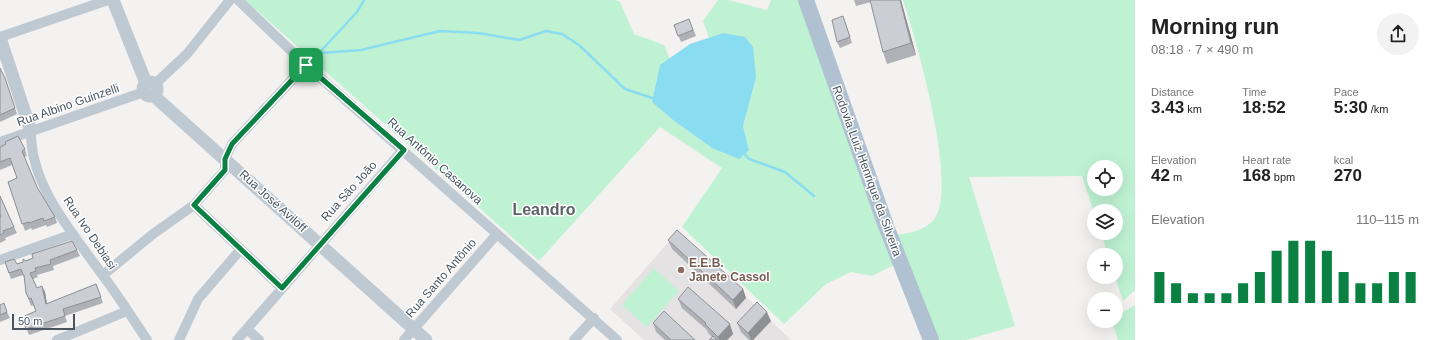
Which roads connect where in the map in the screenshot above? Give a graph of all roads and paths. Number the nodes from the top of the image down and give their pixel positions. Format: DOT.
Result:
graph roads {
  1 [pos="108,0"];
  2 [pos="113,0"];
  3 [pos="230,0"];
  4 [pos="238,0"];
  5 [pos="806,0"];
  6 [pos="0,37"];
  7 [pos="306,65"];
  8 [pos="150,89"];
  9 [pos="31,132"];
  10 [pos="0,142"];
  11 [pos="404,150"];
  12 [pos="225,159"];
  13 [pos="194,205"];
  14 [pos="73,234"];
  15 [pos="497,234"];
  16 [pos="320,243"];
  17 [pos="241,249"];
  18 [pos="0,260"];
  19 [pos="103,275"];
  20 [pos="282,288"];
  21 [pos="127,311"];
  22 [pos="594,318"];
  23 [pos="247,329"];
  24 [pos="414,329"];
  25 [pos="57,340"];
  26 [pos="147,340"];
  27 [pos="179,340"];
  28 [pos="237,340"];
  29 [pos="259,340"];
  30 [pos="404,340"];
  31 [pos="426,340"];
  32 [pos="574,340"];
  33 [pos="618,340"];
  34 [pos="931,340"];
  1 -- 6 [label="street"];
  2 -- 8 [label="street"];
  3 -- 8 [label="street, Rua Albino Guinzelli"];
  4 -- 7 [label="street, Rua Antônio Casanova"];
  5 -- 34 [label="main road, Rodovia Luiz Henrique da Silveira"];
  6 -- 9 [label="street"];
  7 -- 11 [label="street, Rua Antônio Casanova"];
  7 -- 12 [label="street"];
  8 -- 9 [label="street, Rua Albino Guinzelli"];
  8 -- 12 [label="street, Rua José Aviloff"];
  9 -- 10 [label="street, Rua Albino Guinzelli"];
  9 -- 14 [label="street, Rua Ivo Debiasi"];
  11 -- 15 [label="street, Rua Antônio Casanova"];
  11 -- 16 [label="street, Rua São João"];
  12 -- 13 [label="street"];
  12 -- 16 [label="street, Rua José Aviloff"];
  13 -- 17 [label="street"];
  13 -- 19 [label="street"];
  14 -- 18 [label="street"];
  14 -- 19 [label="street, Rua Ivo Debiasi"];
  15 -- 22 [label="street, Rua Antônio Casanova"];
  15 -- 24 [label="street, Rua Santo Antônio"];
  16 -- 20 [label="street, Rua São João"];
  16 -- 24 [label="street, Rua José Aviloff"];
  17 -- 20 [label="street"];
  17 -- 27 [label="street"];
  19 -- 21 [label="street, Rua Ivo Debiasi"];
  20 -- 23 [label="street, Rua São João"];
  21 -- 25 [label="street"];
  21 -- 26 [label="street, Rua Ivo Debiasi"];
  22 -- 32 [label="street"];
  22 -- 33 [label="street, Rua Antônio Casanova"];
  23 -- 28 [label="street, Rua São João"];
  23 -- 29 [label="street"];
  24 -- 30 [label="street, Rua Santo Antônio"];
  24 -- 31 [label="street, Rua José Aviloff"];
}
